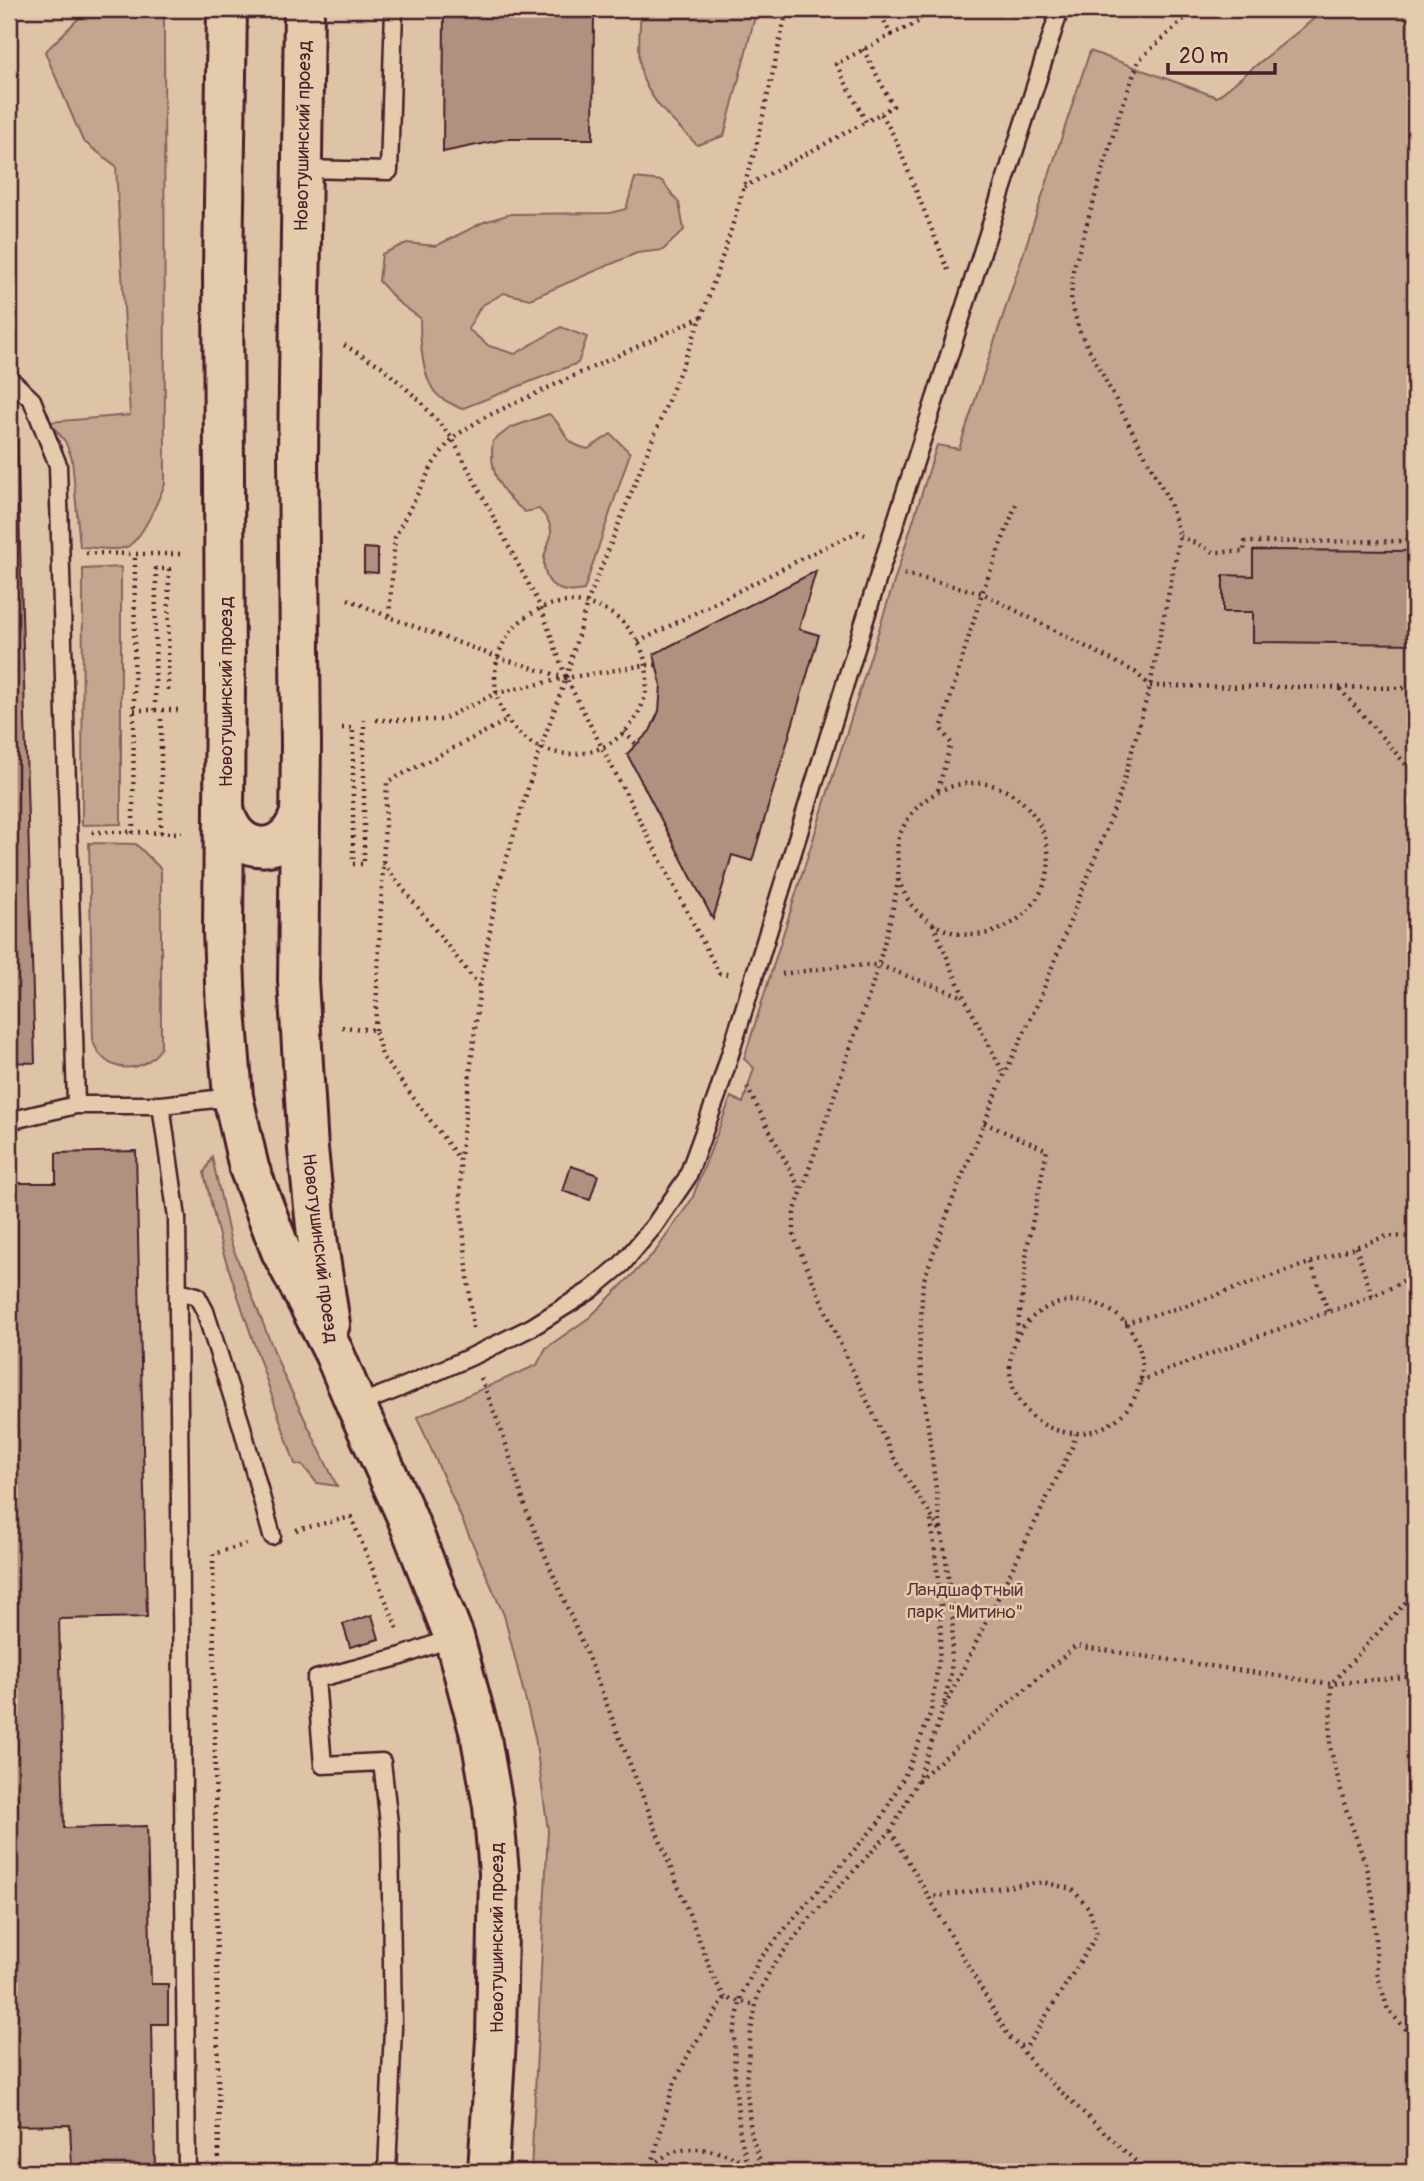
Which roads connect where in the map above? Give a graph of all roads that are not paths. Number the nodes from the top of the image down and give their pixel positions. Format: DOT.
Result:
graph roads {
  1 [pos="227,9"];
  2 [pos="304,9"];
  3 [pos="394,9"];
  4 [pos="1060,9"];
  5 [pos="302,169"];
  6 [pos="9,379"];
  7 [pos="224,808"];
  8 [pos="301,808"];
  9 [pos="233,1097"];
  10 [pos="76,1105"];
  11 [pos="161,1105"];
  12 [pos="9,1121"];
  13 [pos="178,1291"];
  14 [pos="334,1353"];
  15 [pos="356,1405"];
  16 [pos="272,1536"];
  17 [pos="454,1637"];
  18 [pos="187,2172"];
  19 [pos="387,2172"];
  20 [pos="488,2172"];
  1 -- 7 [label="main road, Новотушинский проезд"];
  2 -- 5 [label="main road, Новотушинский проезд"];
  3 -- 5 [label="lane"];
  4 -- 15 [label="lane"];
  5 -- 8 [label="main road, Новотушинский проезд"];
  6 -- 10 [label="lane"];
  7 -- 8 [label="main road"];
  7 -- 9 [label="main road, Новотушинский проезд"];
  8 -- 14 [label="main road, Новотушинский проезд"];
  9 -- 11 [label="lane"];
  9 -- 14 [label="main road, Новотушинский проезд"];
  10 -- 11 [label="lane"];
  10 -- 12 [label="lane"];
  11 -- 13 [label="lane"];
  13 -- 16 [label="lane"];
  13 -- 18 [label="lane"];
  14 -- 15 [label="main road, Новотушинский проезд"];
  15 -- 17 [label="main road, Новотушинский проезд"];
  17 -- 19 [label="lane"];
  17 -- 20 [label="main road, Новотушинский проезд"];
}
